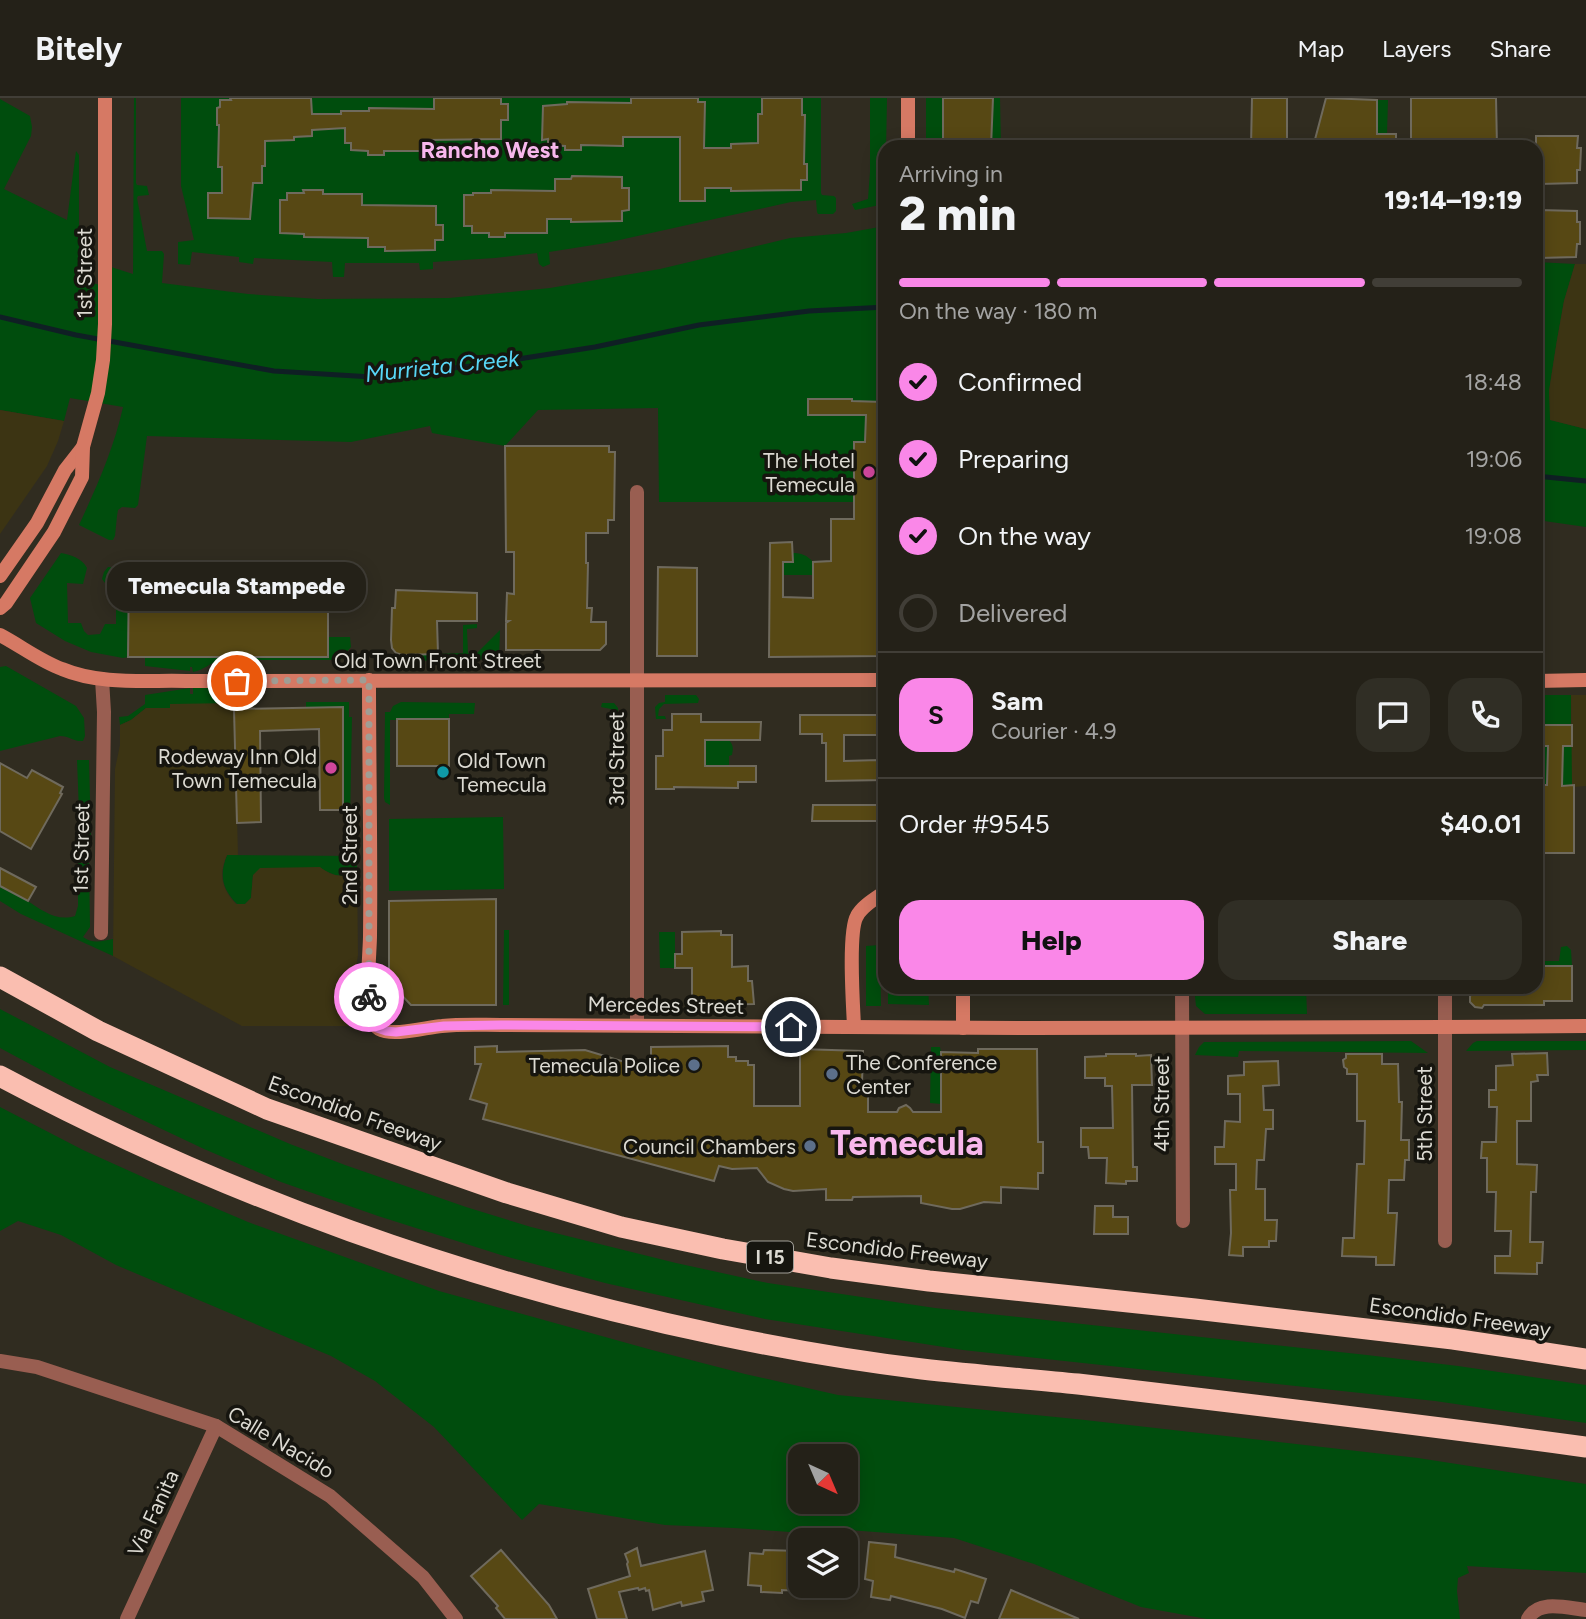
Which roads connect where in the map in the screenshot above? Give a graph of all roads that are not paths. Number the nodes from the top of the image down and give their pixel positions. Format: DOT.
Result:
graph roads {
  1 [pos="105,98"];
  2 [pos="908,98"];
  3 [pos="908,140"];
  4 [pos="83,447"];
  5 [pos="637,492"];
  6 [pos="0,576"];
  7 [pos="0,608"];
  8 [pos="0,635"];
  9 [pos="102,679"];
  10 [pos="369,680"];
  11 [pos="878,680"];
  12 [pos="1586,680"];
  13 [pos="637,681"];
  14 [pos="1543,681"];
  15 [pos="878,896"];
  16 [pos="101,933"];
  17 [pos="0,977"];
  18 [pos="963,994"];
  19 [pos="1182,994"];
  20 [pos="1445,994"];
  21 [pos="637,1025"];
  22 [pos="854,1026"];
  23 [pos="1586,1026"];
  24 [pos="1181,1027"];
  25 [pos="1445,1027"];
  26 [pos="377,1028"];
  27 [pos="963,1028"];
  28 [pos="0,1076"];
  29 [pos="1183,1221"];
  30 [pos="1445,1241"];
  31 [pos="1586,1359"];
  32 [pos="0,1361"];
  33 [pos="216,1426"];
  34 [pos="1586,1447"];
  35 [pos="1586,1610"];
  36 [pos="127,1619"];
  37 [pos="456,1619"];
  38 [pos="1528,1619"];
  1 -- 4 [label="street, 1st Street"];
  2 -- 3 [label="street"];
  4 -- 6 [label="street, 1st Street"];
  4 -- 7 [label="street, 1st Street"];
  5 -- 13 [label="street, 3rd Street"];
  8 -- 9 [label="street, Old Town Front Street"];
  9 -- 10 [label="street, Old Town Front Street"];
  9 -- 16 [label="street, 1st Street"];
  10 -- 13 [label="street, Old Town Front Street"];
  10 -- 26 [label="street, 2nd Street"];
  11 -- 13 [label="street, Old Town Front Street"];
  12 -- 14 [label="street"];
  13 -- 21 [label="street, 3rd Street"];
  15 -- 22 [label="street"];
  17 -- 31 [label="highway, Escondido Freeway / I 15"];
  18 -- 27 [label="street"];
  19 -- 24 [label="street, 4th Street"];
  20 -- 25 [label="street, 5th Street"];
  21 -- 22 [label="street, Mercedes Street"];
  21 -- 26 [label="street, Mercedes Street"];
  22 -- 27 [label="street, Mercedes Street"];
  23 -- 25 [label="street, Mercedes Street"];
  24 -- 25 [label="street, Mercedes Street"];
  24 -- 27 [label="street, Mercedes Street"];
  24 -- 29 [label="street, 4th Street"];
  25 -- 30 [label="street, 5th Street"];
  28 -- 34 [label="highway"];
  32 -- 33 [label="street, Calle Nacido"];
  33 -- 36 [label="street, Via Fanita"];
  33 -- 37 [label="street, Calle Nacido"];
  35 -- 38 [label="street"];
}
